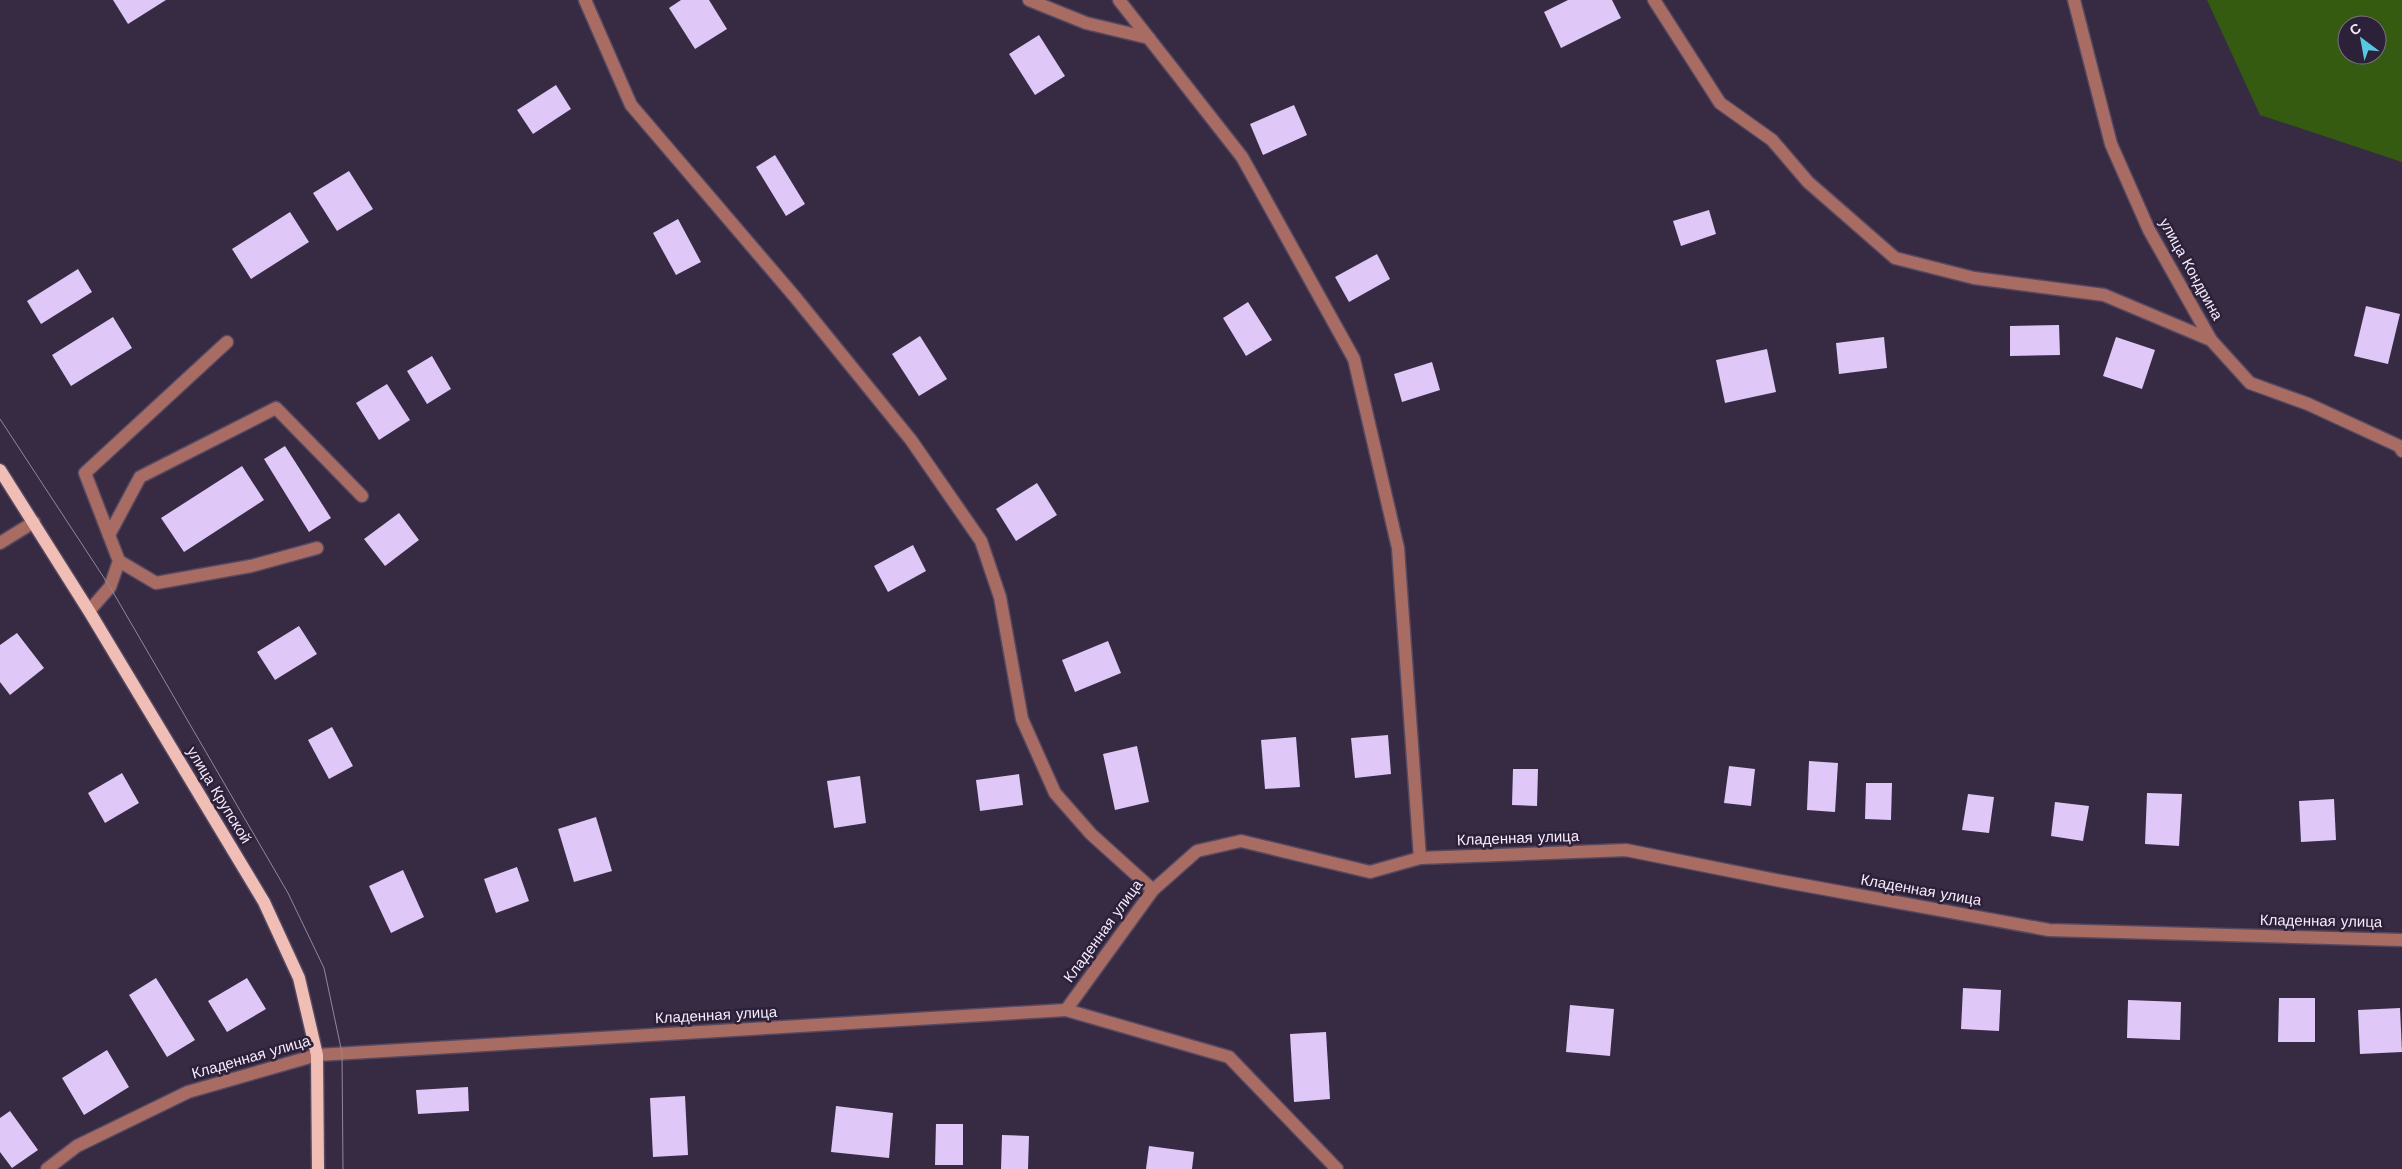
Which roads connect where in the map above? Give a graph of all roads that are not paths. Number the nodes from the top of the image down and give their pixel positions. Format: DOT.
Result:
graph roads {
  1 [pos="585,0"];
  2 [pos="1029,0"];
  3 [pos="1119,0"];
  4 [pos="1654,0"];
  5 [pos="2074,0"];
  6 [pos="1149,38"];
  7 [pos="2211,340"];
  8 [pos="227,342"];
  9 [pos="2402,451"];
  10 [pos="0,470"];
  11 [pos="362,496"];
  12 [pos="34,522"];
  13 [pos="109,535"];
  14 [pos="0,543"];
  15 [pos="317,548"];
  16 [pos="119,561"];
  17 [pos="89,611"];
  18 [pos="1420,858"];
  19 [pos="1153,890"];
  20 [pos="2401,937"];
  21 [pos="1066,1010"];
  22 [pos="317,1055"];
  23 [pos="47,1169"];
  24 [pos="318,1169"];
  25 [pos="1336,1169"];
  1 -- 19 [label="street"];
  2 -- 6 [label="street"];
  3 -- 6 [label="street"];
  4 -- 7 [label="street"];
  5 -- 7 [label="street, улица Кондрина"];
  6 -- 18 [label="street"];
  7 -- 9 [label="street, улица Кондрина"];
  8 -- 13 [label="street"];
  10 -- 12 [label="main road, улица Крупской"];
  11 -- 13 [label="street"];
  12 -- 14 [label="street"];
  12 -- 17 [label="main road, улица Крупской"];
  13 -- 16 [label="street"];
  15 -- 16 [label="street"];
  16 -- 17 [label="street"];
  17 -- 22 [label="main road, улица Крупской"];
  18 -- 19 [label="street, Кладенная улица"];
  18 -- 20 [label="street, Кладенная улица"];
  19 -- 21 [label="street, Кладенная улица"];
  21 -- 22 [label="street, Кладенная улица"];
  21 -- 25 [label="street"];
  22 -- 23 [label="street, Кладенная улица"];
  22 -- 24 [label="main road, улица Крупской"];
}
